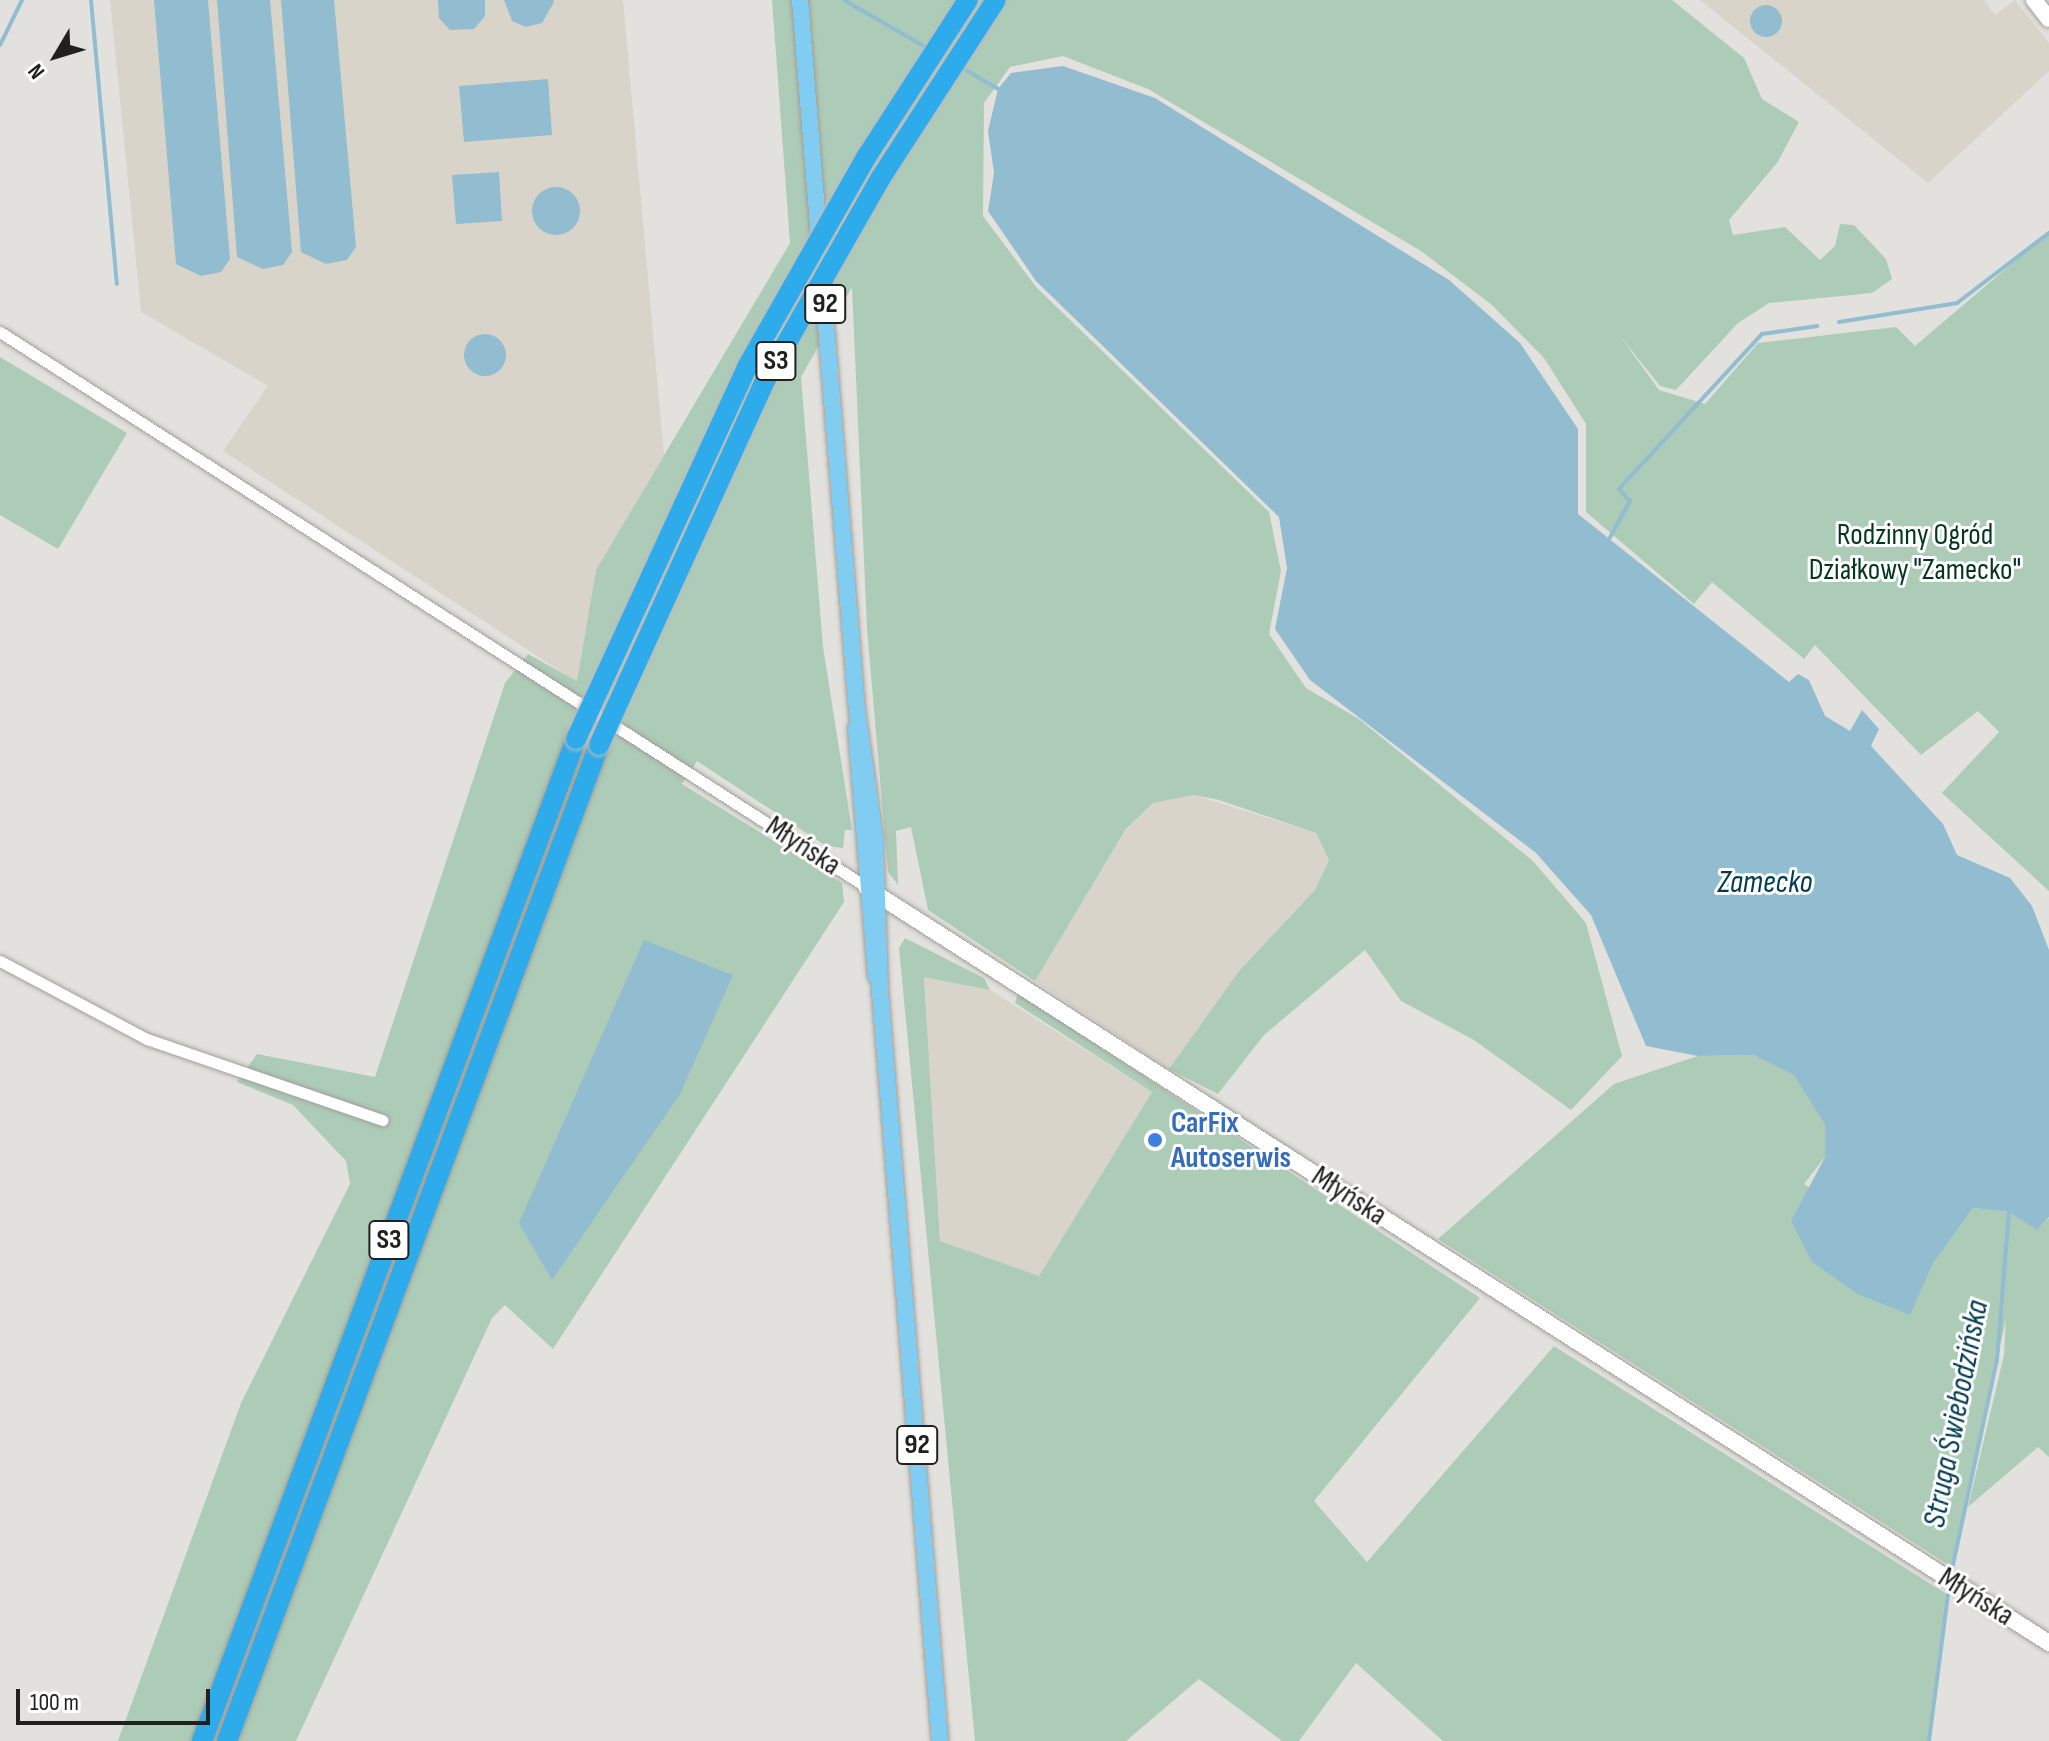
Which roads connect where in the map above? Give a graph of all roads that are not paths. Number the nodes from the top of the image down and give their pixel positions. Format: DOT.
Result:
graph roads {
  1 [pos="800,0"];
  2 [pos="968,0"];
  3 [pos="996,0"];
  4 [pos="2034,0"];
  5 [pos="2049,19"];
  6 [pos="0,332"];
  7 [pos="872,891"];
  8 [pos="0,961"];
  9 [pos="382,1120"];
  10 [pos="2049,1643"];
  11 [pos="202,1741"];
  12 [pos="227,1741"];
  13 [pos="940,1741"];
  1 -- 7 [label="main road, 92"];
  2 -- 11 [label="highway, S3, bridge"];
  3 -- 12 [label="highway, S3, bridge"];
  4 -- 5 [label="street"];
  6 -- 7 [label="street, Młyńska"];
  7 -- 10 [label="street, Młyńska"];
  7 -- 13 [label="main road, 92"];
  8 -- 9 [label="street"];
}
